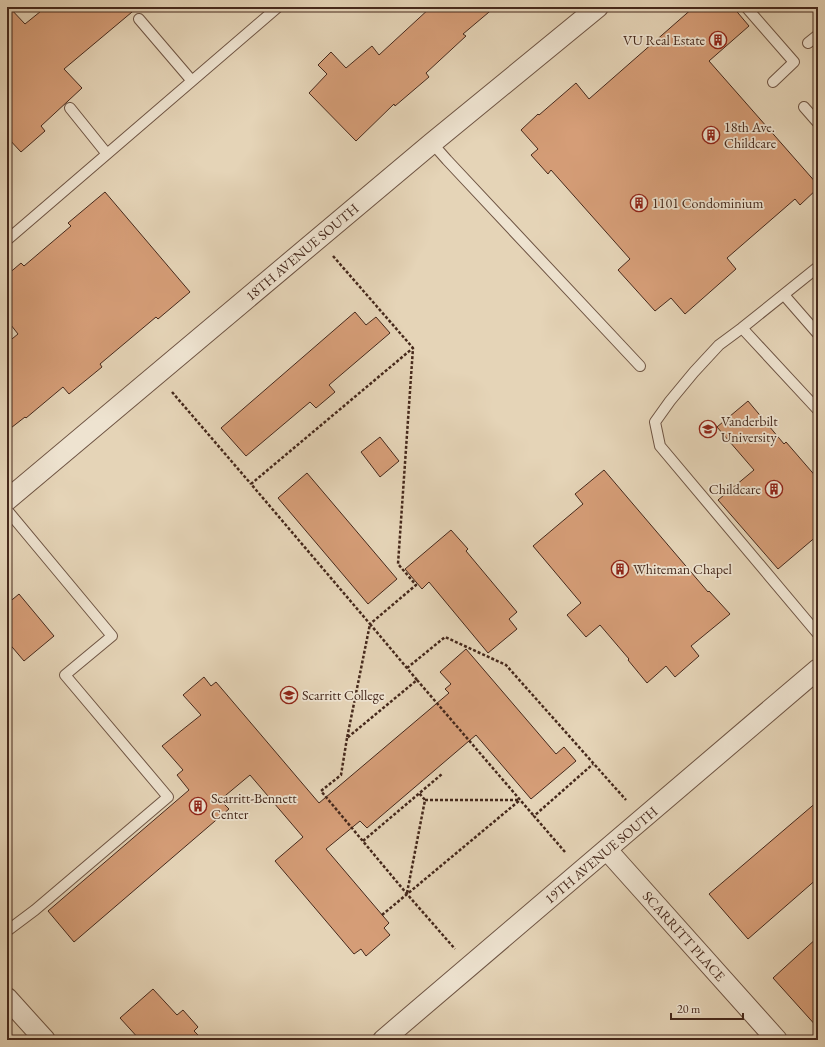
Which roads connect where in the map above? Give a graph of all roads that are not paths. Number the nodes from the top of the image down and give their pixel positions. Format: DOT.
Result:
graph roads {
  1 [pos="278,7"];
  2 [pos="598,7"];
  3 [pos="746,7"];
  4 [pos="138,19"];
  5 [pos="818,35"];
  6 [pos="808,43"];
  7 [pos="192,81"];
  8 [pos="773,82"];
  9 [pos="804,107"];
  10 [pos="70,108"];
  11 [pos="818,123"];
  12 [pos="432,143"];
  13 [pos="107,154"];
  14 [pos="7,240"];
  15 [pos="818,267"];
  16 [pos="784,295"];
  17 [pos="742,328"];
  18 [pos="818,334"];
  19 [pos="640,366"];
  20 [pos="818,410"];
  21 [pos="7,500"];
  22 [pos="7,510"];
  23 [pos="818,634"];
  24 [pos="818,669"];
  25 [pos="607,850"];
  26 [pos="7,931"];
  27 [pos="7,998"];
  28 [pos="14,1018"];
  29 [pos="45,1040"];
  30 [pos="383,1040"];
  31 [pos="776,1040"];
  1 -- 7 [label="lane"];
  2 -- 12 [label="street, 18TH AVENUE SOUTH"];
  3 -- 8 [label="lane"];
  4 -- 7 [label="lane"];
  5 -- 6 [label="lane"];
  7 -- 13 [label="lane"];
  9 -- 11 [label="lane"];
  10 -- 13 [label="lane"];
  12 -- 19 [label="lane"];
  12 -- 21 [label="street, 18TH AVENUE SOUTH"];
  13 -- 14 [label="lane"];
  15 -- 16 [label="lane"];
  16 -- 17 [label="lane"];
  16 -- 18 [label="lane"];
  17 -- 20 [label="lane"];
  17 -- 23 [label="lane"];
  22 -- 26 [label="lane"];
  24 -- 25 [label="street, 19TH AVENUE SOUTH"];
  25 -- 30 [label="street, 19TH AVENUE SOUTH"];
  25 -- 31 [label="street, SCARRITT PLACE"];
  27 -- 28 [label="street"];
  28 -- 29 [label="street"];
}
